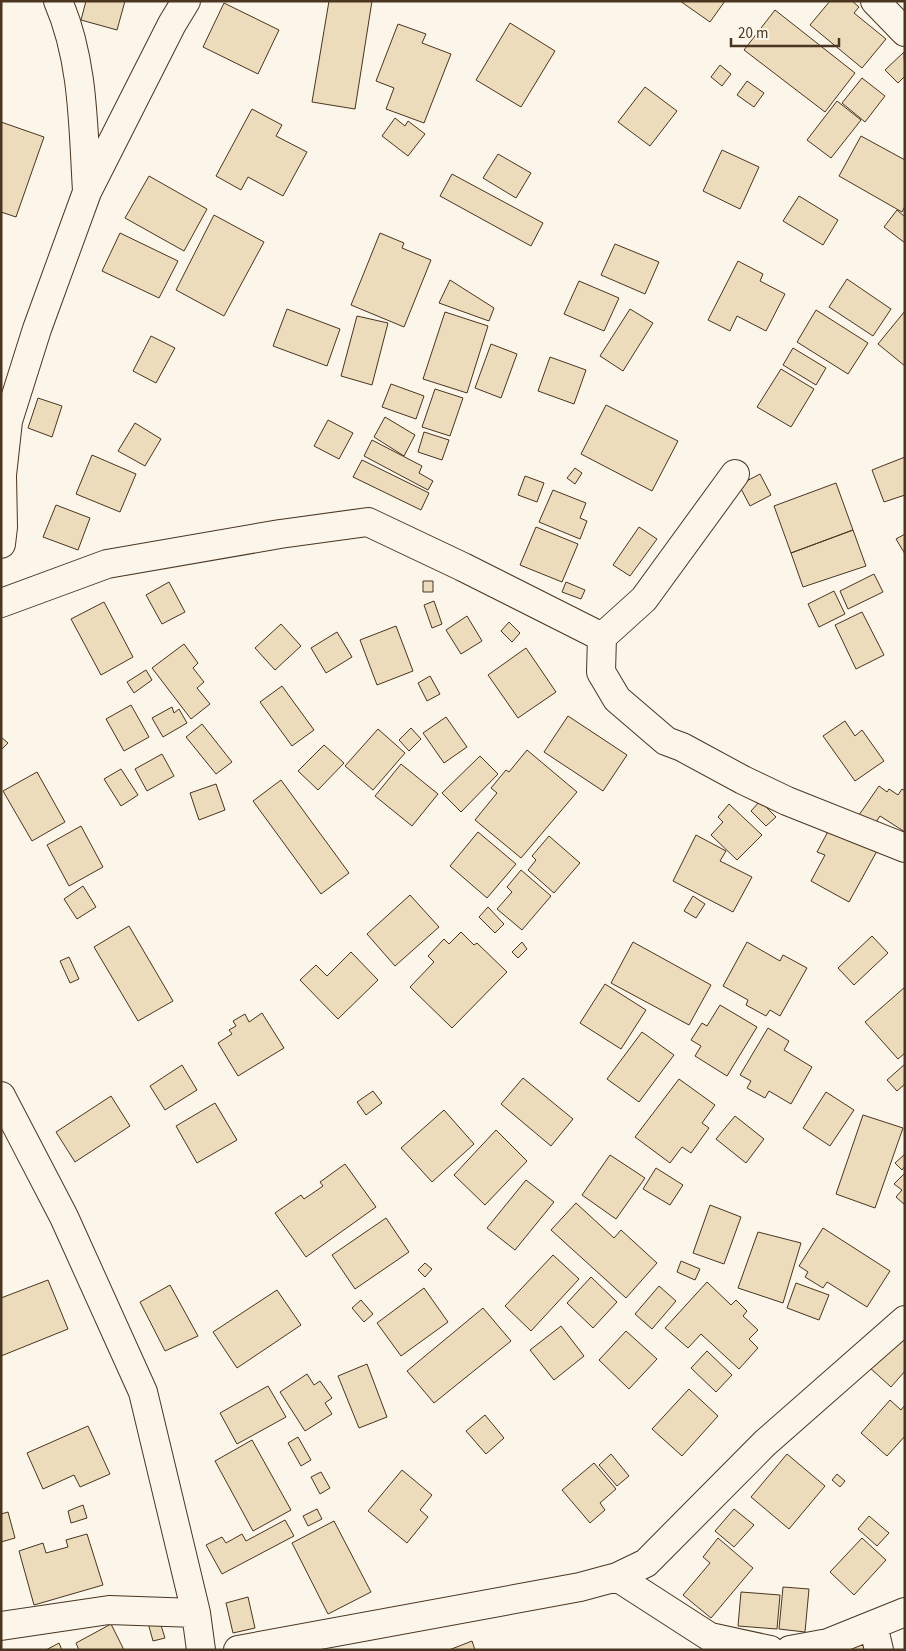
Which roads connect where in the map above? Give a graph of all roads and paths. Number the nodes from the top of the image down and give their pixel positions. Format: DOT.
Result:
graph roads {
  1 [pos="58,1"];
  2 [pos="186,1"];
  3 [pos="875,1"];
  4 [pos="905,32"];
  5 [pos="87,192"];
  6 [pos="4,420"];
  7 [pos="735,474"];
  8 [pos="1,544"];
  9 [pos="1,603"];
  10 [pos="602,637"];
  11 [pos="905,848"];
  12 [pos="1,1096"];
  13 [pos="905,1320"];
  14 [pos="618,1577"];
  15 [pos="196,1612"];
  16 [pos="905,1612"];
  17 [pos="1,1626"];
  18 [pos="876,1637"];
  19 [pos="201,1650"];
  20 [pos="238,1650"];
  21 [pos="770,1650"];
  22 [pos="790,1650"];
  1 -- 5 [label="street"];
  2 -- 5 [label="street"];
  3 -- 4 [label="street"];
  5 -- 6 [label="street"];
  6 -- 8 [label="street"];
  7 -- 10 [label="street"];
  9 -- 10 [label="street"];
  10 -- 11 [label="street"];
  12 -- 15 [label="street"];
  13 -- 14 [label="street"];
  14 -- 20 [label="street"];
  14 -- 21 [label="street"];
  15 -- 17 [label="street"];
  15 -- 19 [label="street"];
  16 -- 18 [label="street"];
  18 -- 22 [label="street"];
}
